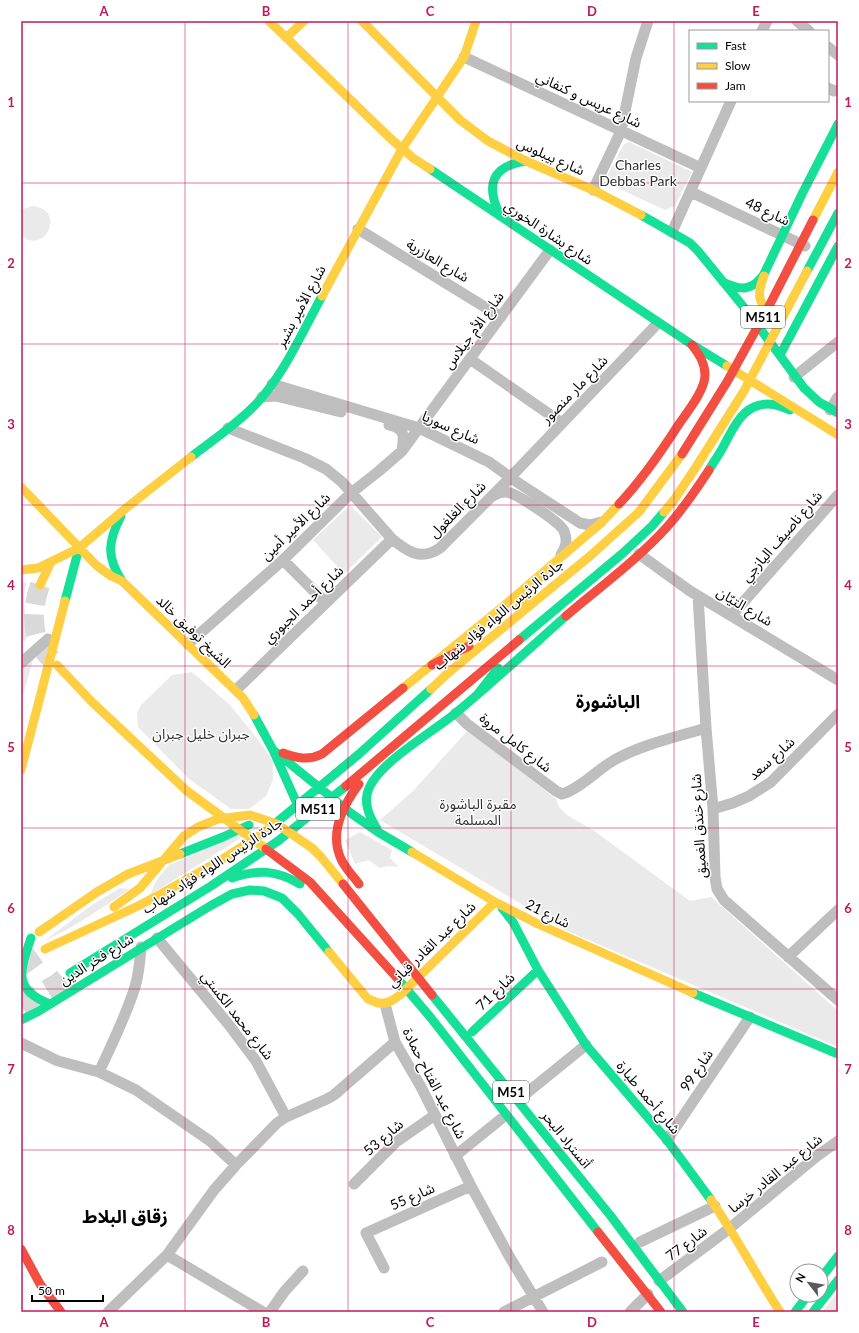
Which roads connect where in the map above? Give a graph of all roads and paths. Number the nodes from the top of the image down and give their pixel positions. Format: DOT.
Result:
graph roads {
  1 [pos="269,21"];
  2 [pos="304,21"];
  3 [pos="362,21"];
  4 [pos="476,21"];
  5 [pos="648,21"];
  6 [pos="767,21"];
  7 [pos="797,21"];
  8 [pos="762,30"];
  9 [pos="808,30"];
  10 [pos="286,38"];
  11 [pos="829,48"];
  12 [pos="838,55"];
  13 [pos="464,57"];
  14 [pos="437,97"];
  15 [pos="730,102"];
  16 [pos="838,124"];
  17 [pos="621,131"];
  18 [pos="402,149"];
  19 [pos="526,161"];
  20 [pos="701,168"];
  21 [pos="838,172"];
  22 [pos="593,190"];
  23 [pos="691,192"];
  24 [pos="838,213"];
  25 [pos="500,215"];
  26 [pos="358,229"];
  27 [pos="672,232"];
  28 [pos="782,235"];
  29 [pos="838,246"];
  30 [pos="550,250"];
  31 [pos="835,260"];
  32 [pos="765,275"];
  33 [pos="723,282"];
  34 [pos="807,304"];
  35 [pos="501,317"];
  36 [pos="658,323"];
  37 [pos="838,342"];
  38 [pos="691,344"];
  39 [pos="780,355"];
  40 [pos="470,359"];
  41 [pos="794,377"];
  42 [pos="272,384"];
  43 [pos="838,397"];
  44 [pos="262,398"];
  45 [pos="834,412"];
  46 [pos="562,423"];
  47 [pos="680,424"];
  48 [pos="820,424"];
  49 [pos="228,428"];
  50 [pos="419,428"];
  51 [pos="838,435"];
  52 [pos="721,450"];
  53 [pos="402,451"];
  54 [pos="510,477"];
  55 [pos="21,487"];
  56 [pos="351,492"];
  57 [pos="838,495"];
  58 [pos="484,504"];
  59 [pos="126,508"];
  60 [pos="602,522"];
  61 [pos="392,539"];
  62 [pos="79,548"];
  63 [pos="639,554"];
  64 [pos="283,560"];
  65 [pos="559,560"];
  66 [pos="51,562"];
  67 [pos="21,570"];
  68 [pos="543,574"];
  69 [pos="122,581"];
  70 [pos="40,585"];
  71 [pos="694,593"];
  72 [pos="583,602"];
  73 [pos="326,603"];
  74 [pos="731,616"];
  75 [pos="502,630"];
  76 [pos="523,636"];
  77 [pos="51,640"];
  78 [pos="188,644"];
  79 [pos="21,663"];
  80 [pos="57,665"];
  81 [pos="432,665"];
  82 [pos="838,680"];
  83 [pos="236,690"];
  84 [pos="477,695"];
  85 [pos="456,713"];
  86 [pos="838,714"];
  87 [pos="706,728"];
  88 [pos="21,738"];
  89 [pos="335,743"];
  90 [pos="273,750"];
  91 [pos="388,750"];
  92 [pos="21,770"];
  93 [pos="324,783"];
  94 [pos="369,788"];
  95 [pos="713,809"];
  96 [pos="378,832"];
  97 [pos="321,857"];
  98 [pos="211,886"];
  99 [pos="366,892"];
  100 [pos="495,902"];
  101 [pos="838,910"];
  102 [pos="328,915"];
  103 [pos="398,937"];
  104 [pos="31,938"];
  105 [pos="156,938"];
  106 [pos="21,945"];
  107 [pos="141,947"];
  108 [pos="366,957"];
  109 [pos="788,957"];
  110 [pos="412,968"];
  111 [pos="538,970"];
  112 [pos="70,972"];
  113 [pos="428,975"];
  114 [pos="401,982"];
  115 [pos="400,994"];
  116 [pos="443,997"];
  117 [pos="838,1000"];
  118 [pos="50,1004"];
  119 [pos="385,1004"];
  120 [pos="750,1017"];
  121 [pos="422,1018"];
  122 [pos="21,1020"];
  123 [pos="472,1032"];
  124 [pos="395,1042"];
  125 [pos="21,1044"];
  126 [pos="586,1045"];
  127 [pos="838,1054"];
  128 [pos="99,1072"];
  129 [pos="523,1096"];
  130 [pos="435,1115"];
  131 [pos="286,1117"];
  132 [pos="501,1119"];
  133 [pos="667,1140"];
  134 [pos="838,1140"];
  135 [pos="455,1156"];
  136 [pos="236,1164"];
  137 [pos="354,1184"];
  138 [pos="471,1186"];
  139 [pos="715,1206"];
  140 [pos="610,1215"];
  141 [pos="594,1226"];
  142 [pos="730,1228"];
  143 [pos="640,1242"];
  144 [pos="21,1249"];
  145 [pos="167,1255"];
  146 [pos="838,1256"];
  147 [pos="602,1262"];
  148 [pos="384,1268"];
  149 [pos="829,1268"];
  150 [pos="838,1269"];
  151 [pos="303,1271"];
  152 [pos="838,1280"];
  153 [pos="660,1281"];
  154 [pos="829,1281"];
  155 [pos="648,1294"];
  156 [pos="533,1297"];
  157 [pos="801,1303"];
  158 [pos="813,1303"];
  159 [pos="60,1312"];
  160 [pos="108,1312"];
  161 [pos="263,1312"];
  162 [pos="270,1312"];
  163 [pos="504,1312"];
  164 [pos="543,1312"];
  165 [pos="630,1312"];
  166 [pos="662,1312"];
  167 [pos="683,1312"];
  168 [pos="780,1312"];
  169 [pos="794,1312"];
  170 [pos="806,1312"];
  171 [pos="813,1312"];
  1 -- 10 [label="main road, شارع بشارة الخوري"];
  2 -- 10 [label="main road"];
  3 -- 14 [label="main road, شارع بيبلوس"];
  4 -- 13 [label="main road, شارع الأمير بشير"];
  5 -- 17 [label="street"];
  6 -- 8 [label="street"];
  7 -- 9 [label="street"];
  10 -- 18 [label="main road, شارع بشارة الخوري"];
  11 -- 12 [label="street"];
  13 -- 14 [label="main road, شارع الأمير بشير"];
  13 -- 17 [label="street, شارع عريس و كنفاني"];
  14 -- 18 [label="main road, شارع الأمير بشير"];
  14 -- 19 [label="main road, شارع بيبلوس"];
  15 -- 20 [label="street"];
  16 -- 28 [label="main road"];
  17 -- 20 [label="street, شارع عريس و كنفاني"];
  17 -- 22 [label="street"];
  18 -- 25 [label="main road, شارع بشارة الخوري"];
  18 -- 26 [label="main road, شارع الأمير بشير"];
  19 -- 22 [label="main road, شارع بيبلوس"];
  19 -- 25 [label="main road"];
  20 -- 23 [label="street"];
  21 -- 75 [label="main road, جادة الرئيس اللواء فؤاد شهاب / M511"];
  22 -- 27 [label="main road, شارع بيبلوس"];
  23 -- 27 [label="street"];
  23 -- 28 [label="street, شارع 48"];
  24 -- 76 [label="main road, جادة الرئيس اللواء فؤاد شهاب / M511"];
  25 -- 30 [label="main road, شارع بشارة الخوري"];
  26 -- 35 [label="street, شارع العازرية"];
  26 -- 42 [label="main road, شارع الأمير بشير"];
  27 -- 33 [label="main road, شارع بيبلوس"];
  28 -- 31 [label="street, شارع 48"];
  28 -- 32 [label="main road"];
  29 -- 31 [label="main road"];
  30 -- 35 [label="street, شارع الأم جيلاس"];
  30 -- 36 [label="main road, شارع بشارة الخوري"];
  31 -- 34 [label="main road"];
  32 -- 33 [label="main road"];
  32 -- 34 [label="main road"];
  33 -- 39 [label="main road, شارع بيبلوس"];
  34 -- 39 [label="main road"];
  35 -- 40 [label="street, شارع الأم جيلاس"];
  36 -- 38 [label="main road, شارع بشارة الخوري"];
  36 -- 46 [label="street, شارع مار منصور"];
  37 -- 41 [label="street"];
  38 -- 47 [label="main road"];
  38 -- 48 [label="main road, شارع بشارة الخوري"];
  39 -- 41 [label="main road, شارع بيبلوس"];
  40 -- 46 [label="street"];
  40 -- 50 [label="street, شارع الأم جيلاس"];
  41 -- 45 [label="main road, شارع بيبلوس"];
  42 -- 44 [label="main road, شارع الأمير بشير"];
  42 -- 50 [label="street, شارع سوريا"];
  43 -- 45 [label="street"];
  44 -- 49 [label="main road, شارع الأمير بشير"];
  44 -- 53 [label="street, شارع سوريا"];
  46 -- 54 [label="street, شارع مار منصور"];
  47 -- 52 [label="main road"];
  47 -- 60 [label="main road"];
  48 -- 51 [label="main road, شارع بشارة الخوري"];
  48 -- 52 [label="main road"];
  49 -- 56 [label="street, شارع الغلغول"];
  49 -- 59 [label="main road, شارع الأمير بشير"];
  50 -- 53 [label="street, شارع الأمير أمين"];
  50 -- 54 [label="street, شارع سوريا"];
  52 -- 63 [label="main road"];
  53 -- 56 [label="street, شارع الأمير أمين"];
  54 -- 58 [label="street, شارع الغلغول"];
  54 -- 60 [label="street, شارع سوريا"];
  55 -- 62 [label="main road, الشيخ توفيق خالد"];
  56 -- 61 [label="street, شارع الغلغول"];
  56 -- 64 [label="street, شارع الأمير أمين"];
  57 -- 74 [label="street, شارع ناصيف اليازجي"];
  58 -- 61 [label="street, شارع الغلغول"];
  58 -- 65 [label="street"];
  59 -- 62 [label="main road, شارع الأمير بشير"];
  59 -- 69 [label="main road"];
  60 -- 65 [label="main road"];
  61 -- 73 [label="street, شارع أحمد الجبوري"];
  62 -- 66 [label="main road, شارع الأمير بشير"];
  62 -- 69 [label="main road, الشيخ توفيق خالد"];
  62 -- 77 [label="main road"];
  63 -- 71 [label="street, شارع التيّان"];
  63 -- 72 [label="main road"];
  64 -- 73 [label="street"];
  64 -- 78 [label="street, شارع الأمير أمين"];
  65 -- 68 [label="main road"];
  66 -- 67 [label="main road, شارع الأمير بشير"];
  66 -- 70 [label="main road"];
  68 -- 75 [label="main road"];
  68 -- 81 [label="main road"];
  69 -- 78 [label="main road, الشيخ توفيق خالد"];
  71 -- 74 [label="street, شارع التيّان"];
  71 -- 87 [label="street, شارع خندق الغميق"];
  72 -- 76 [label="main road"];
  72 -- 84 [label="main road"];
  73 -- 83 [label="street, شارع أحمد الجبوري"];
  74 -- 82 [label="street, شارع التيّان"];
  75 -- 81 [label="main road"];
  75 -- 93 [label="main road, جادة الرئيس اللواء فؤاد شهاب / M511"];
  76 -- 84 [label="main road"];
  76 -- 91 [label="main road, جادة الرئيس اللواء فؤاد شهاب / M511"];
  77 -- 79 [label="street"];
  77 -- 88 [label="main road"];
  77 -- 92 [label="main road"];
  78 -- 83 [label="main road, الشيخ توفيق خالد"];
  80 -- 114 [label="main road, M51"];
  81 -- 89 [label="main road"];
  83 -- 90 [label="main road, الشيخ توفيق خالد"];
  84 -- 85 [label="main road"];
  85 -- 87 [label="street, شارع كامل مروة"];
  85 -- 94 [label="main road"];
  86 -- 95 [label="street, شارع سعد"];
  87 -- 95 [label="street, شارع خندق الغميق"];
  89 -- 90 [label="main road"];
  89 -- 94 [label="main road"];
  90 -- 96 [label="main road, شارع 21"];
  90 -- 97 [label="main road, الشيخ توفيق خالد"];
  91 -- 98 [label="main road, جادة الرئيس اللواء فؤاد شهاب / M511"];
  91 -- 99 [label="main road"];
  93 -- 97 [label="main road, جادة الرئيس اللواء فؤاد شهاب / M511"];
  93 -- 104 [label="main road"];
  94 -- 96 [label="main road"];
  95 -- 109 [label="street, شارع خندق الغميق"];
  96 -- 100 [label="main road, شارع 21"];
  97 -- 110 [label="main road, M51"];
  98 -- 102 [label="main road"];
  98 -- 112 [label="main road, جادة الرئيس اللواء فؤاد شهاب / M511"];
  100 -- 111 [label="main road, شارع أحمد طبارة"];
  100 -- 113 [label="main road, شارع عبد القادر قباني"];
  100 -- 120 [label="main road, شارع 21"];
  101 -- 109 [label="street"];
  103 -- 110 [label="main road"];
  104 -- 106 [label="main road"];
  104 -- 118 [label="main road"];
  105 -- 107 [label="main road, شارع فخر الدين"];
  105 -- 119 [label="main road, شارع فخر الدين"];
  105 -- 131 [label="street, شارع محمد الكستي"];
  107 -- 118 [label="main road, شارع فخر الدين"];
  107 -- 128 [label="street"];
  108 -- 114 [label="main road"];
  109 -- 117 [label="street, شارع خندق الغميق"];
  110 -- 140 [label="main road, أتستراد البحر / M51"];
  111 -- 123 [label="main road, شارع 71"];
  111 -- 126 [label="main road, شارع أحمد طبارة"];
  113 -- 115 [label="main road, شارع عبد القادر قباني"];
  113 -- 116 [label="main road"];
  114 -- 141 [label="main road, M51"];
  115 -- 119 [label="main road, شارع عبد القادر قباني"];
  115 -- 121 [label="main road"];
  116 -- 121 [label="main road"];
  116 -- 123 [label="main road"];
  118 -- 122 [label="main road, شارع فخر الدين"];
  119 -- 124 [label="street, شارع عبد الفتاح حمادة"];
  120 -- 127 [label="main road, شارع 21"];
  120 -- 133 [label="street, شارع 99"];
  121 -- 132 [label="main road"];
  123 -- 129 [label="main road"];
  124 -- 130 [label="street, شارع عبد الفتاح حمادة"];
  124 -- 131 [label="street"];
  125 -- 128 [label="street"];
  126 -- 129 [label="street"];
  126 -- 133 [label="main road, شارع أحمد طبارة"];
  128 -- 136 [label="street"];
  129 -- 140 [label="main road"];
  130 -- 135 [label="street, شارع عبد الفتاح حمادة"];
  130 -- 137 [label="street, شارع 53"];
  131 -- 136 [label="street"];
  132 -- 135 [label="street"];
  132 -- 141 [label="main road"];
  133 -- 139 [label="main road, شارع أحمد طبارة"];
  134 -- 142 [label="street, شارع عبد القادر خرسا"];
  135 -- 138 [label="street, شارع عبد الفتاح حمادة"];
  136 -- 145 [label="street"];
  138 -- 148 [label="street, شارع 55"];
  138 -- 156 [label="street, شارع عبد الفتاح حمادة"];
  139 -- 142 [label="main road, شارع أحمد طبارة"];
  139 -- 143 [label="street"];
  140 -- 153 [label="main road, أتستراد البحر / M51"];
  141 -- 155 [label="main road, M51"];
  142 -- 153 [label="street, شارع 77"];
  142 -- 168 [label="main road, شارع أحمد طبارة"];
  144 -- 159 [label="main road"];
  145 -- 160 [label="street"];
  145 -- 161 [label="street"];
  146 -- 149 [label="main road"];
  147 -- 156 [label="street"];
  150 -- 154 [label="main road"];
  151 -- 162 [label="street"];
  152 -- 171 [label="main road"];
  153 -- 167 [label="main road, أتستراد البحر / M51"];
  155 -- 165 [label="street"];
  155 -- 166 [label="main road, M51"];
  156 -- 163 [label="street"];
  156 -- 164 [label="street, شارع عبد الفتاح حمادة"];
  157 -- 169 [label="main road"];
  158 -- 170 [label="main road"];
}
